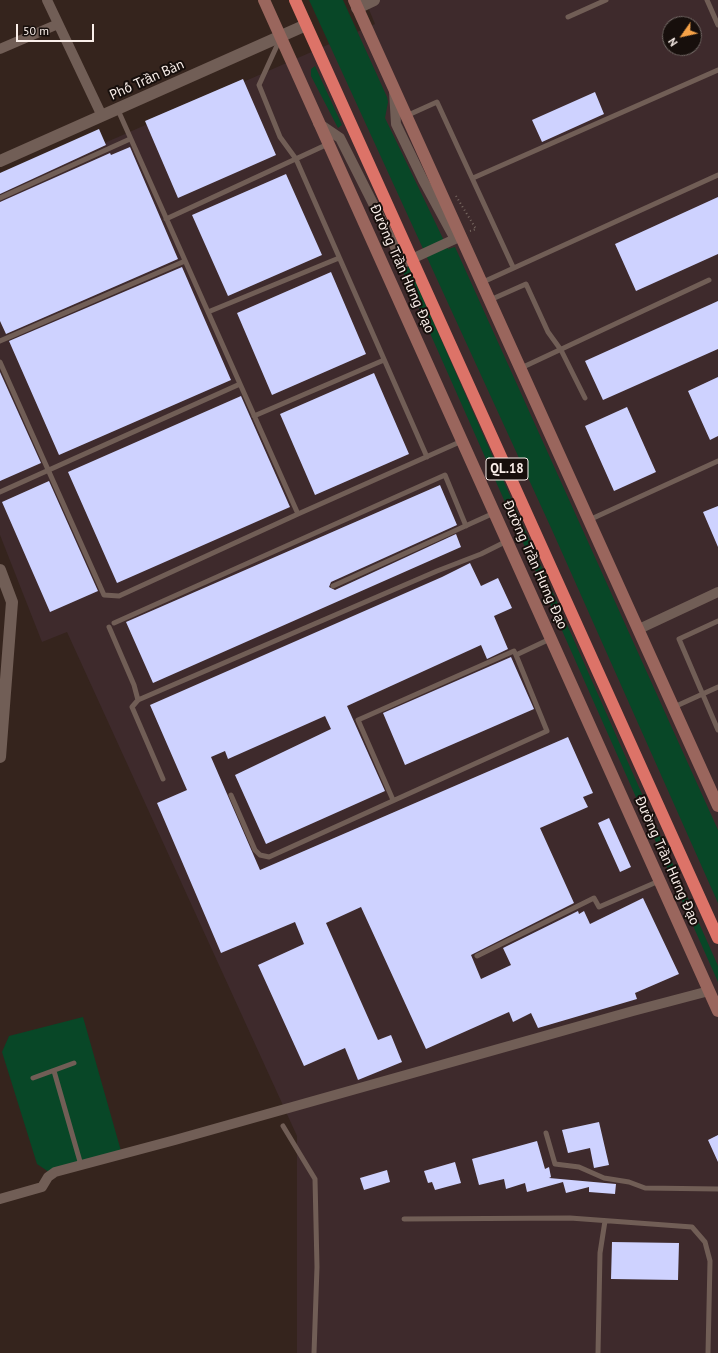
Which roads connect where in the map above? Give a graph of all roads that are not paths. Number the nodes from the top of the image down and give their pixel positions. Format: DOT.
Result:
graph roads {
  1 [pos="47,0"];
  2 [pos="264,0"];
  3 [pos="295,0"];
  4 [pos="374,0"];
  5 [pos="606,0"];
  6 [pos="707,0"];
  7 [pos="355,4"];
  8 [pos="568,17"];
  9 [pos="58,24"];
  10 [pos="306,25"];
  11 [pos="718,25"];
  12 [pos="281,36"];
  13 [pos="0,50"];
  14 [pos="718,70"];
  15 [pos="394,91"];
  16 [pos="118,110"];
  17 [pos="102,116"];
  18 [pos="405,117"];
  19 [pos="318,123"];
  20 [pos="130,139"];
  21 [pos="328,144"];
  22 [pos="296,159"];
  23 [pos="0,161"];
  24 [pos="718,175"];
  25 [pos="473,178"];
  26 [pos="0,198"];
  27 [pos="166,219"];
  28 [pos="339,258"];
  29 [pos="185,261"];
  30 [pos="513,267"];
  31 [pos="709,280"];
  32 [pos="482,283"];
  33 [pos="490,300"];
  34 [pos="208,312"];
  35 [pos="0,342"];
  36 [pos="561,350"];
  37 [pos="384,360"];
  38 [pos="0,362"];
  39 [pos="521,368"];
  40 [pos="240,384"];
  41 [pos="585,398"];
  42 [pos="254,416"];
  43 [pos="463,441"];
  44 [pos="427,457"];
  45 [pos="718,461"];
  46 [pos="48,471"];
  47 [pos="0,492"];
  48 [pos="495,513"];
  49 [pos="298,514"];
  50 [pos="589,520"];
  51 [pos="466,526"];
  52 [pos="507,541"];
  53 [pos="0,570"];
  54 [pos="333,586"];
  55 [pos="718,592"];
  56 [pos="718,621"];
  57 [pos="114,623"];
  58 [pos="109,628"];
  59 [pos="639,629"];
  60 [pos="551,638"];
  61 [pos="516,655"];
  62 [pos="718,687"];
  63 [pos="701,694"];
  64 [pos="138,700"];
  65 [pos="673,707"];
  66 [pos="718,730"];
  67 [pos="0,757"];
  68 [pos="163,780"];
  69 [pos="231,795"];
  70 [pos="393,800"];
  71 [pos="718,806"];
  72 [pos="659,881"];
  73 [pos="718,938"];
  74 [pos="477,956"];
  75 [pos="709,991"];
  76 [pos="718,1011"];
  77 [pos="74,1063"];
  78 [pos="54,1071"];
  79 [pos="33,1078"];
  80 [pos="283,1126"];
  81 [pos="546,1133"];
  82 [pos="81,1165"];
  83 [pos="718,1190"];
  84 [pos="0,1199"];
  85 [pos="404,1219"];
  86 [pos="605,1221"];
  87 [pos="314,1353"];
  88 [pos="598,1353"];
  89 [pos="708,1353"];
  1 -- 9 [label="street"];
  2 -- 12 [label="main road, Đường Trần Hưng Đạo"];
  3 -- 10 [label="highway, Đường Trần Hưng Đạo / QL.18"];
  4 -- 7 [label="street"];
  5 -- 8 [label="lane"];
  6 -- 11 [label="lane"];
  7 -- 15 [label="main road"];
  9 -- 13 [label="street"];
  9 -- 17 [label="street"];
  10 -- 12 [label="street, Phố Trần Bàn"];
  10 -- 73 [label="highway, Đường Trần Hưng Đạo / QL.18"];
  12 -- 16 [label="street, Phố Trần Bàn"];
  12 -- 19 [label="main road, Đường Trần Hưng Đạo"];
  12 -- 22 [label="lane"];
  14 -- 25 [label="lane"];
  15 -- 18 [label="main road"];
  15 -- 19 [label="street"];
  16 -- 17 [label="street, Phố Trần Bàn"];
  16 -- 20 [label="lane"];
  17 -- 23 [label="street, Phố Trần Bàn"];
  18 -- 25 [label="lane"];
  18 -- 32 [label="main road"];
  19 -- 21 [label="main road, Đường Trần Hưng Đạo"];
  20 -- 26 [label="lane"];
  20 -- 27 [label="lane"];
  21 -- 22 [label="lane"];
  21 -- 43 [label="main road, Đường Trần Hưng Đạo"];
  22 -- 27 [label="lane"];
  22 -- 28 [label="lane"];
  24 -- 30 [label="lane"];
  25 -- 30 [label="lane"];
  27 -- 29 [label="lane"];
  28 -- 34 [label="lane"];
  28 -- 37 [label="lane"];
  29 -- 34 [label="lane"];
  29 -- 35 [label="lane"];
  30 -- 32 [label="lane"];
  31 -- 36 [label="lane"];
  32 -- 33 [label="main road"];
  33 -- 36 [label="lane"];
  33 -- 39 [label="main road"];
  34 -- 40 [label="lane"];
  36 -- 39 [label="lane"];
  36 -- 41 [label="lane"];
  37 -- 42 [label="lane"];
  37 -- 44 [label="lane"];
  38 -- 46 [label="lane"];
  39 -- 50 [label="main road"];
  40 -- 42 [label="lane"];
  40 -- 46 [label="lane"];
  42 -- 49 [label="lane"];
  43 -- 44 [label="lane"];
  43 -- 48 [label="main road, Đường Trần Hưng Đạo"];
  44 -- 49 [label="lane"];
  45 -- 50 [label="lane"];
  46 -- 47 [label="lane"];
  46 -- 49 [label="lane"];
  48 -- 51 [label="lane"];
  48 -- 52 [label="main road, Đường Trần Hưng Đạo"];
  50 -- 59 [label="main road"];
  51 -- 54 [label="lane"];
  51 -- 57 [label="lane"];
  52 -- 60 [label="main road, Đường Trần Hưng Đạo"];
  52 -- 64 [label="lane"];
  53 -- 67 [label="street"];
  55 -- 59 [label="street"];
  56 -- 63 [label="lane"];
  58 -- 64 [label="lane"];
  59 -- 65 [label="main road"];
  60 -- 61 [label="lane"];
  60 -- 72 [label="main road, Đường Trần Hưng Đạo"];
  61 -- 70 [label="lane"];
  61 -- 70 [label="lane"];
  62 -- 63 [label="lane"];
  63 -- 65 [label="lane"];
  63 -- 66 [label="lane"];
  64 -- 68 [label="lane"];
  65 -- 71 [label="main road"];
  69 -- 70 [label="lane"];
  72 -- 74 [label="lane"];
  72 -- 75 [label="main road, Đường Trần Hưng Đạo"];
  75 -- 76 [label="main road, Đường Trần Hưng Đạo"];
  75 -- 82 [label="street"];
  77 -- 78 [label="lane"];
  78 -- 79 [label="lane"];
  78 -- 82 [label="lane"];
  80 -- 87 [label="lane"];
  81 -- 83 [label="lane"];
  82 -- 84 [label="street"];
  85 -- 86 [label="lane"];
  86 -- 88 [label="lane"];
  86 -- 89 [label="lane"];
}
